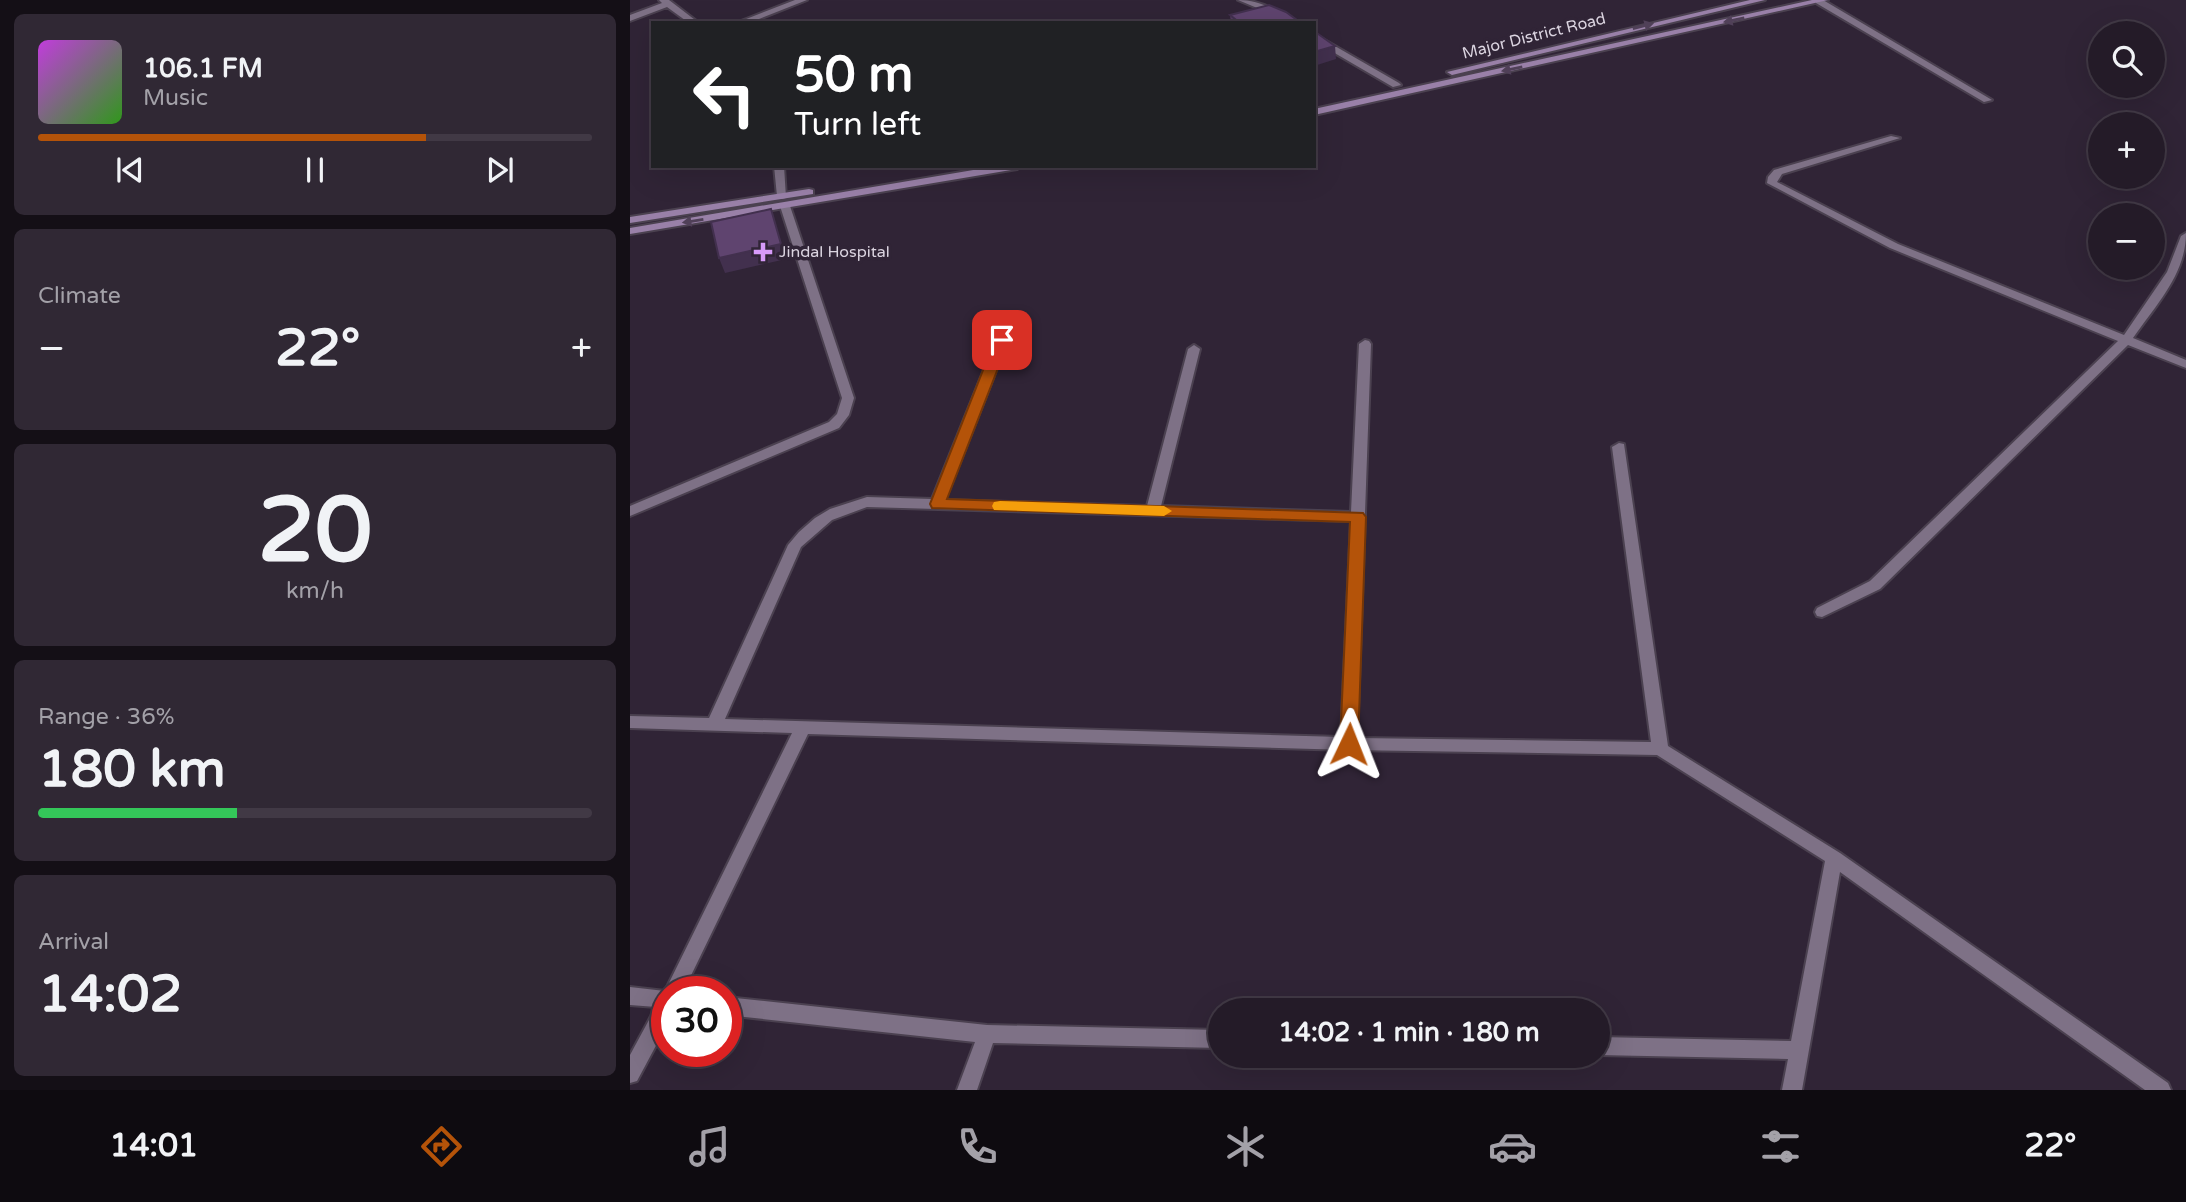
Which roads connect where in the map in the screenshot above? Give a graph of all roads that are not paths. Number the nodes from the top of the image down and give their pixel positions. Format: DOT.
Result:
graph roads {
  1 [pos="803,0"];
  2 [pos="1242,0"];
  3 [pos="1759,0"];
  4 [pos="1821,1"];
  5 [pos="665,2"];
  6 [pos="630,18"];
  7 [pos="692,21"];
  8 [pos="745,21"];
  9 [pos="1287,21"];
  10 [pos="1316,38"];
  11 [pos="1396,85"];
  12 [pos="1987,100"];
  13 [pos="1316,104"];
  14 [pos="1316,111"];
  15 [pos="1895,138"];
  16 [pos="779,168"];
  17 [pos="958,168"];
  18 [pos="1004,168"];
  19 [pos="783,201"];
  20 [pos="630,220"];
  21 [pos="630,231"];
  22 [pos="2186,236"];
  23 [pos="1002,340"];
  24 [pos="2125,341"];
  25 [pos="1365,344"];
  26 [pos="1194,349"];
  27 [pos="2186,364"];
  28 [pos="1619,447"];
  29 [pos="937,504"];
  30 [pos="630,511"];
  31 [pos="1153,511"];
  32 [pos="1358,517"];
  33 [pos="1822,612"];
  34 [pos="630,722"];
  35 [pos="714,724"];
  36 [pos="803,727"];
  37 [pos="1349,744"];
  38 [pos="1660,749"];
  39 [pos="1834,858"];
  40 [pos="682,976"];
  41 [pos="630,996"];
  42 [pos="651,998"];
  43 [pos="742,1008"];
  44 [pos="988,1034"];
  45 [pos="651,1035"];
  46 [pos="1208,1039"];
  47 [pos="1610,1046"];
  48 [pos="1799,1050"];
  49 [pos="630,1074"];
  50 [pos="967,1090"];
  51 [pos="1792,1090"];
  52 [pos="2161,1090"];
  1 -- 8 [label="street"];
  2 -- 9 [label="street"];
  11 -- 3 [label="street, Major District Road, one-way"];
  4 -- 12 [label="street"];
  4 -- 14 [label="street, one-way"];
  5 -- 6 [label="street"];
  5 -- 7 [label="street"];
  10 -- 11 [label="street"];
  11 -- 13 [label="street, Major District Road"];
  15 -- 24 [label="street"];
  16 -- 19 [label="street"];
  17 -- 19 [label="street"];
  18 -- 19 [label="street"];
  19 -- 20 [label="street"];
  19 -- 21 [label="street, one-way"];
  19 -- 30 [label="street"];
  22 -- 24 [label="street"];
  23 -- 29 [label="street"];
  24 -- 27 [label="street"];
  24 -- 33 [label="street"];
  25 -- 32 [label="street"];
  26 -- 31 [label="street"];
  28 -- 38 [label="street"];
  29 -- 31 [label="street"];
  29 -- 35 [label="street"];
  31 -- 32 [label="street"];
  32 -- 37 [label="street"];
  34 -- 35 [label="street"];
  35 -- 36 [label="street"];
  36 -- 37 [label="street"];
  36 -- 40 [label="street"];
  37 -- 38 [label="street"];
  38 -- 39 [label="street"];
  39 -- 48 [label="street"];
  39 -- 52 [label="street"];
  41 -- 42 [label="street"];
  43 -- 44 [label="street"];
  44 -- 46 [label="street"];
  44 -- 50 [label="street"];
  45 -- 49 [label="street"];
  47 -- 48 [label="street"];
  48 -- 51 [label="street"];
}
